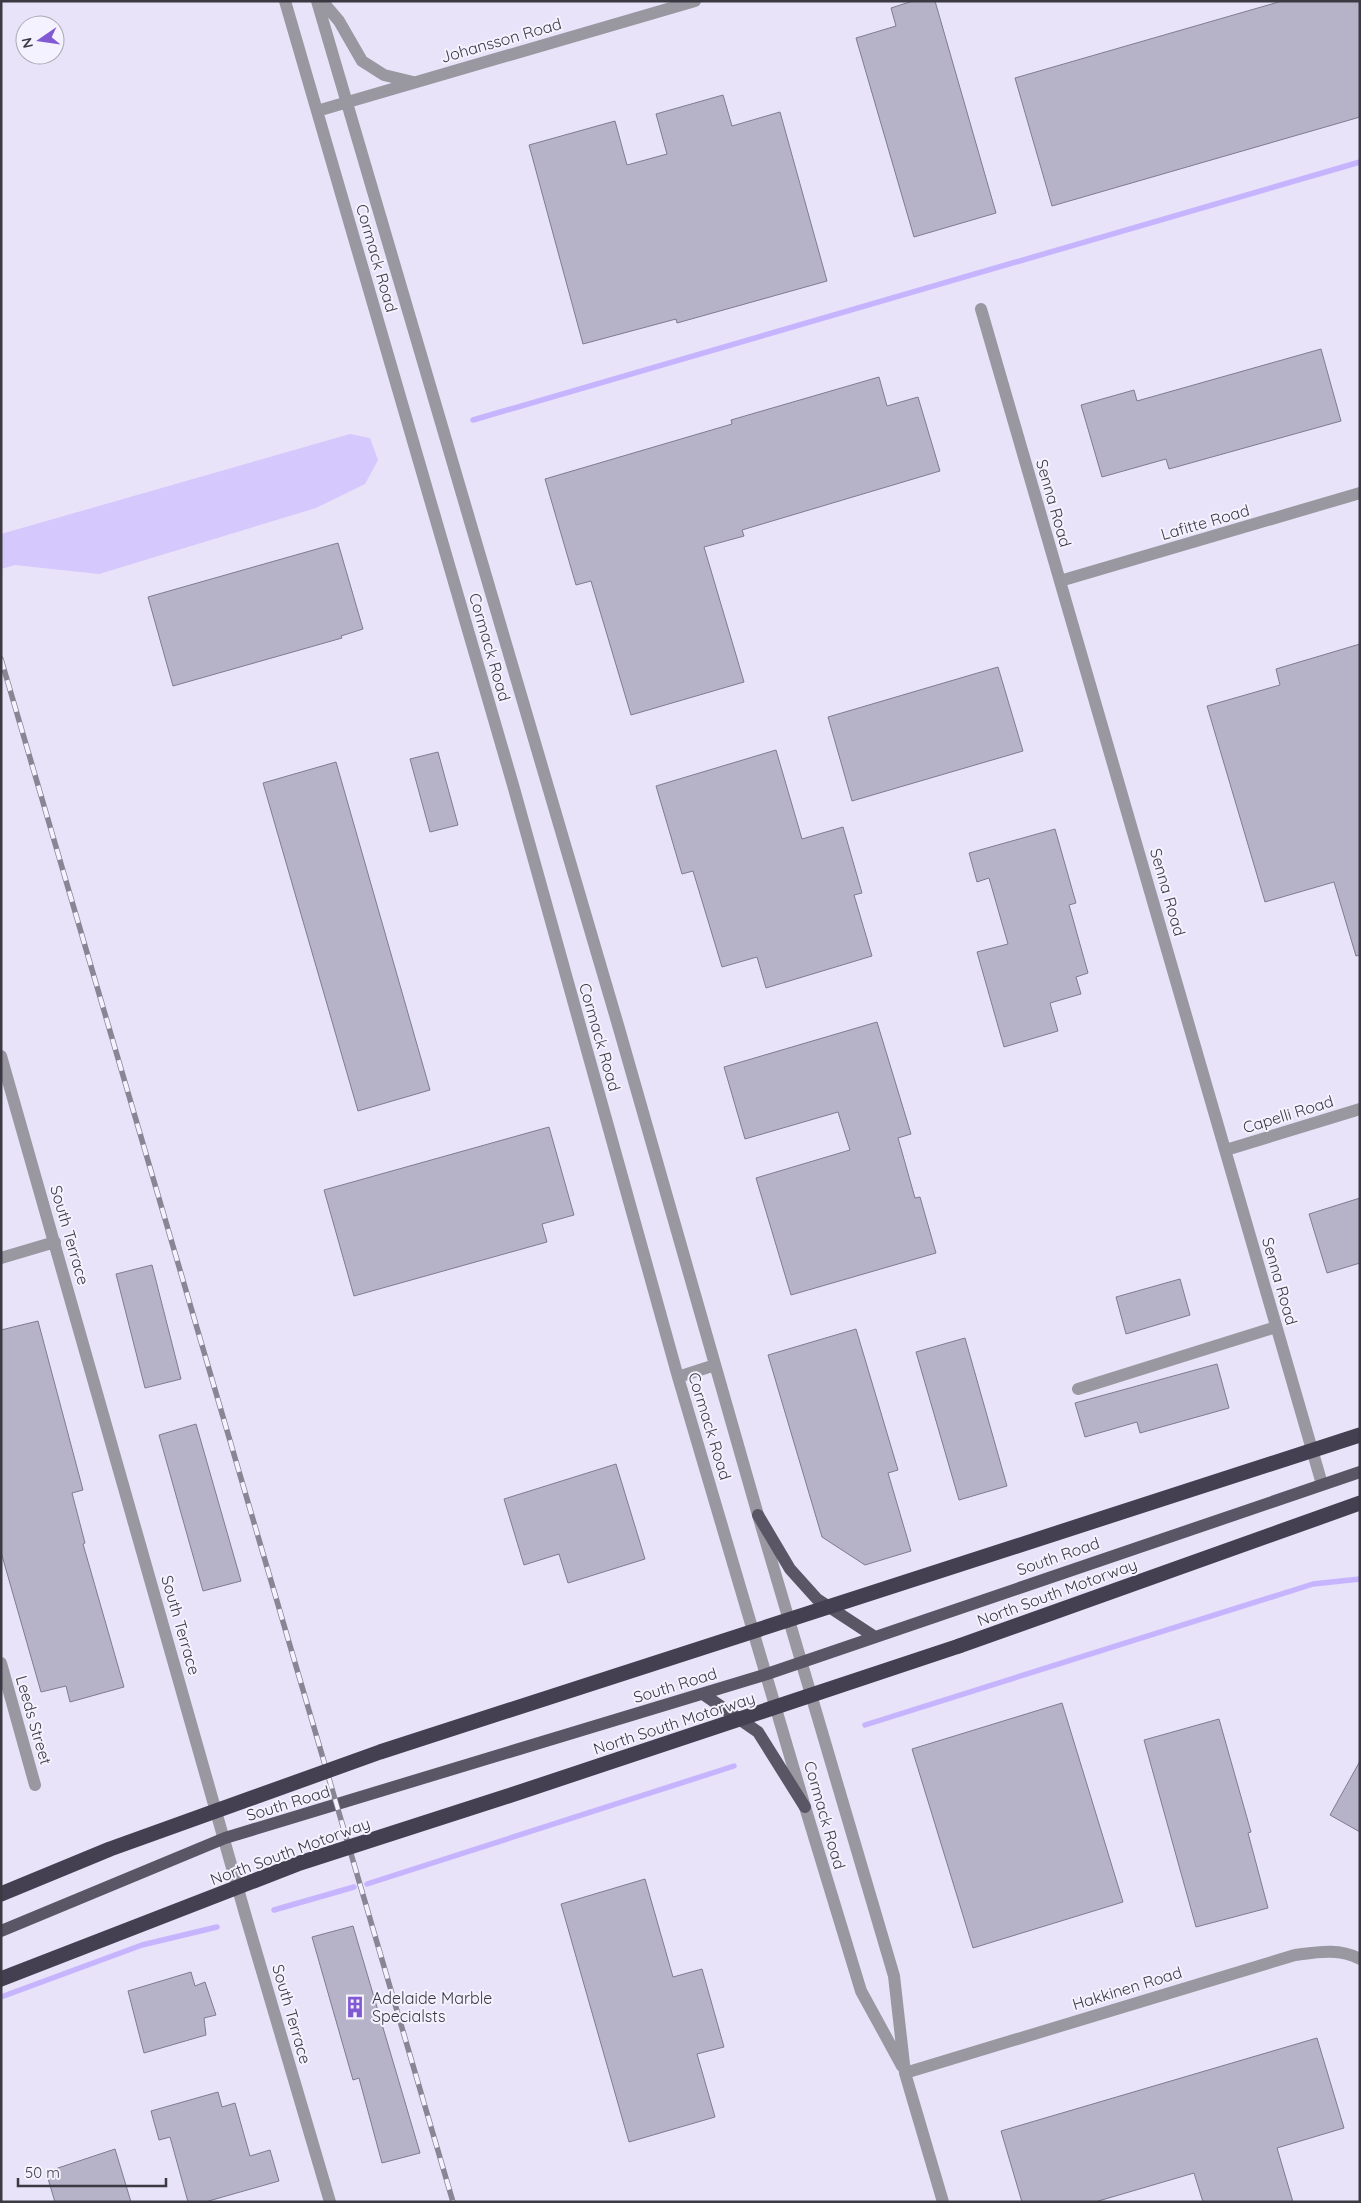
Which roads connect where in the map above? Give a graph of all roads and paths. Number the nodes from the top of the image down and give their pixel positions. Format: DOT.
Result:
graph roads {
  1 [pos="285,1"];
  2 [pos="317,1"];
  3 [pos="322,1"];
  4 [pos="695,1"];
  5 [pos="415,82"];
  6 [pos="347,102"];
  7 [pos="317,111"];
  8 [pos="981,309"];
  9 [pos="1360,494"];
  10 [pos="1060,582"];
  11 [pos="1,1056"];
  12 [pos="1360,1109"];
  13 [pos="1226,1150"];
  14 [pos="55,1242"];
  15 [pos="1,1258"];
  16 [pos="1276,1328"];
  17 [pos="715,1365"];
  18 [pos="678,1377"];
  19 [pos="1078,1389"];
  20 [pos="1360,1435"];
  21 [pos="1360,1472"];
  22 [pos="1322,1484"];
  23 [pos="1360,1503"];
  24 [pos="758,1515"];
  25 [pos="875,1637"];
  26 [pos="801,1662"];
  27 [pos="1,1663"];
  28 [pos="767,1674"];
  29 [pos="703,1694"];
  30 [pos="35,1785"];
  31 [pos="805,1808"];
  32 [pos="225,1838"];
  33 [pos="1,1894"];
  34 [pos="1,1931"];
  35 [pos="1360,1959"];
  36 [pos="1,1979"];
  37 [pos="905,2072"];
  38 [pos="330,2202"];
  39 [pos="943,2202"];
  1 -- 7 [label="street, Cormack Road"];
  2 -- 6 [label="street, Cormack Road"];
  3 -- 5 [label="street"];
  4 -- 5 [label="street, Johansson Road"];
  5 -- 6 [label="street, Johansson Road"];
  6 -- 7 [label="street, Johansson Road"];
  6 -- 17 [label="street, Cormack Road"];
  7 -- 18 [label="street, Cormack Road"];
  8 -- 10 [label="street, Senna Road"];
  9 -- 10 [label="street, Lafitte Road"];
  10 -- 13 [label="street, Senna Road"];
  11 -- 14 [label="street, South Terrace"];
  12 -- 13 [label="street, Capelli Road"];
  13 -- 16 [label="street, Senna Road"];
  14 -- 15 [label="street"];
  14 -- 32 [label="street, South Terrace"];
  16 -- 19 [label="street"];
  16 -- 22 [label="street, Senna Road"];
  17 -- 18 [label="street"];
  17 -- 24 [label="street, Cormack Road"];
  18 -- 28 [label="street, Cormack Road"];
  20 -- 33 [label="highway, bridge"];
  21 -- 22 [label="main road, South Road"];
  22 -- 25 [label="main road, South Road"];
  23 -- 36 [label="highway, North South Motorway, bridge"];
  24 -- 25 [label="main road"];
  24 -- 26 [label="street, Cormack Road"];
  25 -- 26 [label="main road, South Road"];
  26 -- 28 [label="main road, South Road"];
  26 -- 37 [label="street, Cormack Road"];
  27 -- 30 [label="street, Leeds Street"];
  28 -- 29 [label="main road, South Road"];
  28 -- 31 [label="street, Cormack Road"];
  29 -- 31 [label="main road"];
  29 -- 32 [label="main road, South Road"];
  31 -- 37 [label="street, Cormack Road"];
  32 -- 34 [label="main road, South Road"];
  32 -- 38 [label="street, South Terrace"];
  35 -- 37 [label="street, Hakkinen Road"];
  37 -- 39 [label="street, Cormack Road"];
}
